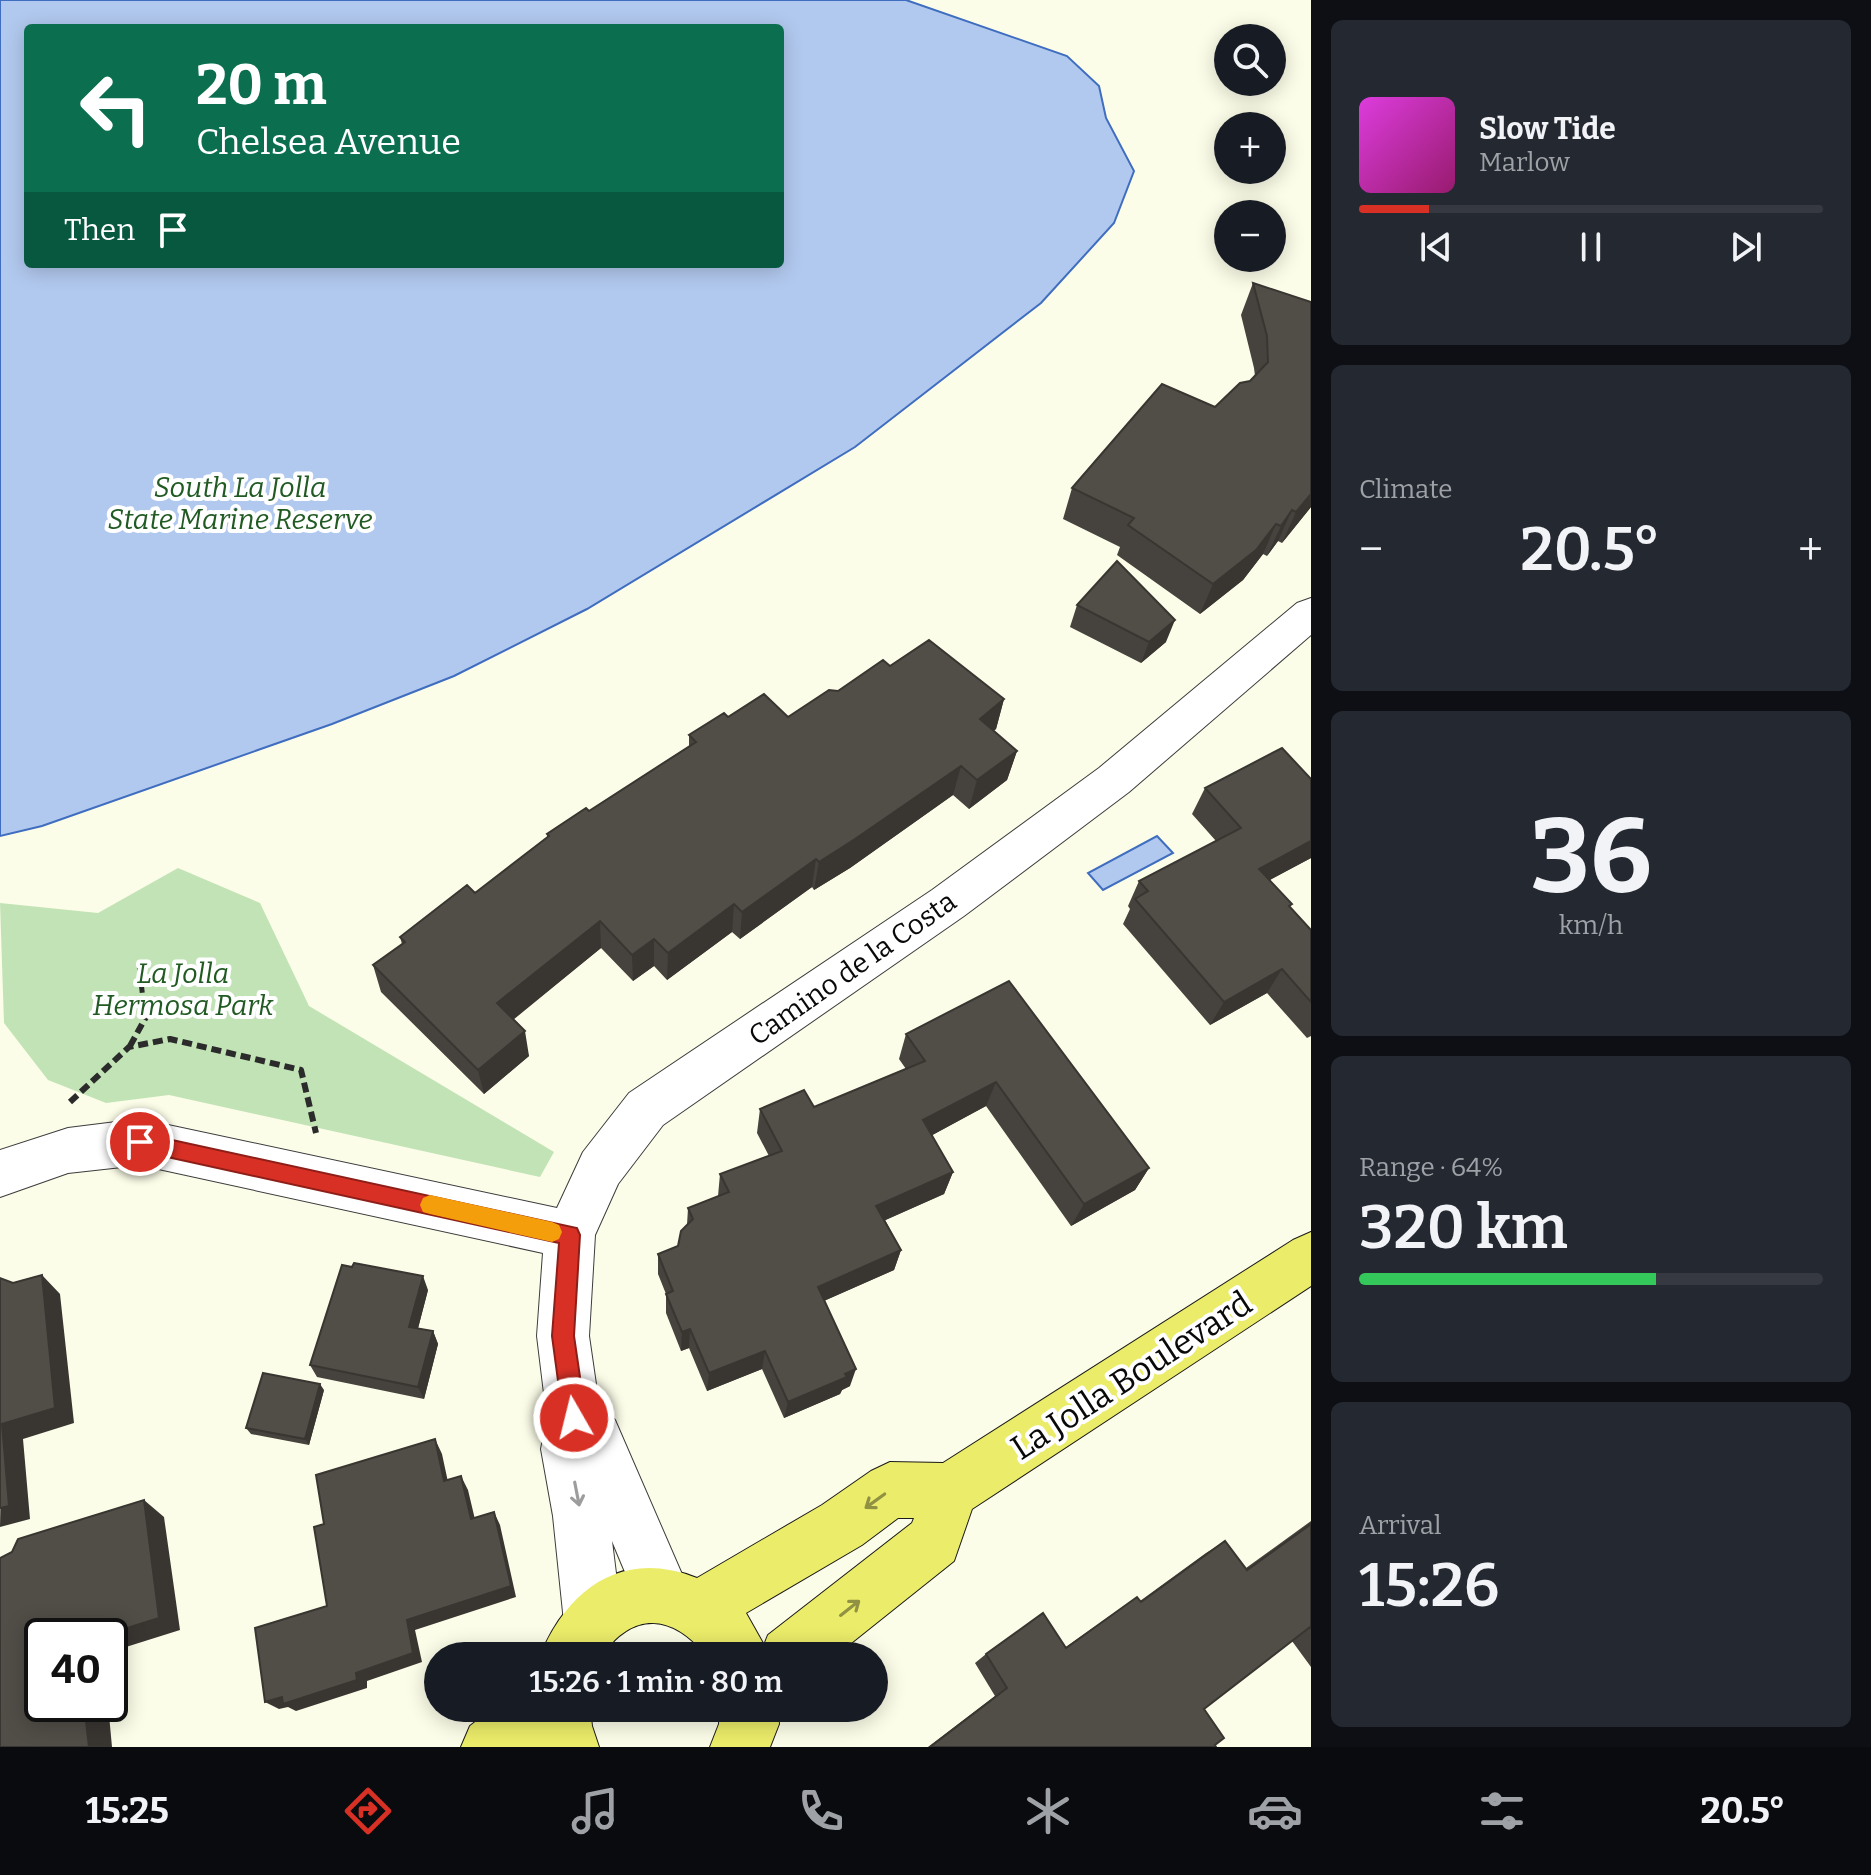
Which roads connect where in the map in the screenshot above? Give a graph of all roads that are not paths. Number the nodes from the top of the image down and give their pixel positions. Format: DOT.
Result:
graph roads {
  1 [pos="1311,613"];
  2 [pos="0,1174"];
  3 [pos="570,1235"];
  4 [pos="1311,1257"];
  5 [pos="574,1418"];
  6 [pos="950,1491"];
  7 [pos="681,1601"];
  8 [pos="581,1639"];
  9 [pos="731,1642"];
  10 [pos="807,1642"];
  11 [pos="522,1722"];
  12 [pos="562,1722"];
  13 [pos="749,1722"];
  14 [pos="491,1747"];
  15 [pos="569,1747"];
  16 [pos="740,1747"];
  1 -- 3 [label="street, Camino de la Costa"];
  2 -- 3 [label="street"];
  3 -- 5 [label="street, Camino de la Costa"];
  4 -- 6 [label="main road, La Jolla Boulevard"];
  5 -- 7 [label="street"];
  5 -- 8 [label="street, Camino de la Costa, one-way"];
  6 -- 7 [label="main road, one-way"];
  10 -- 6 [label="main road, one-way"];
  7 -- 8 [label="main road"];
  7 -- 9 [label="main road"];
  11 -- 14 [label="main road"];
  12 -- 15 [label="main road"];
  13 -- 16 [label="main road"];
}
